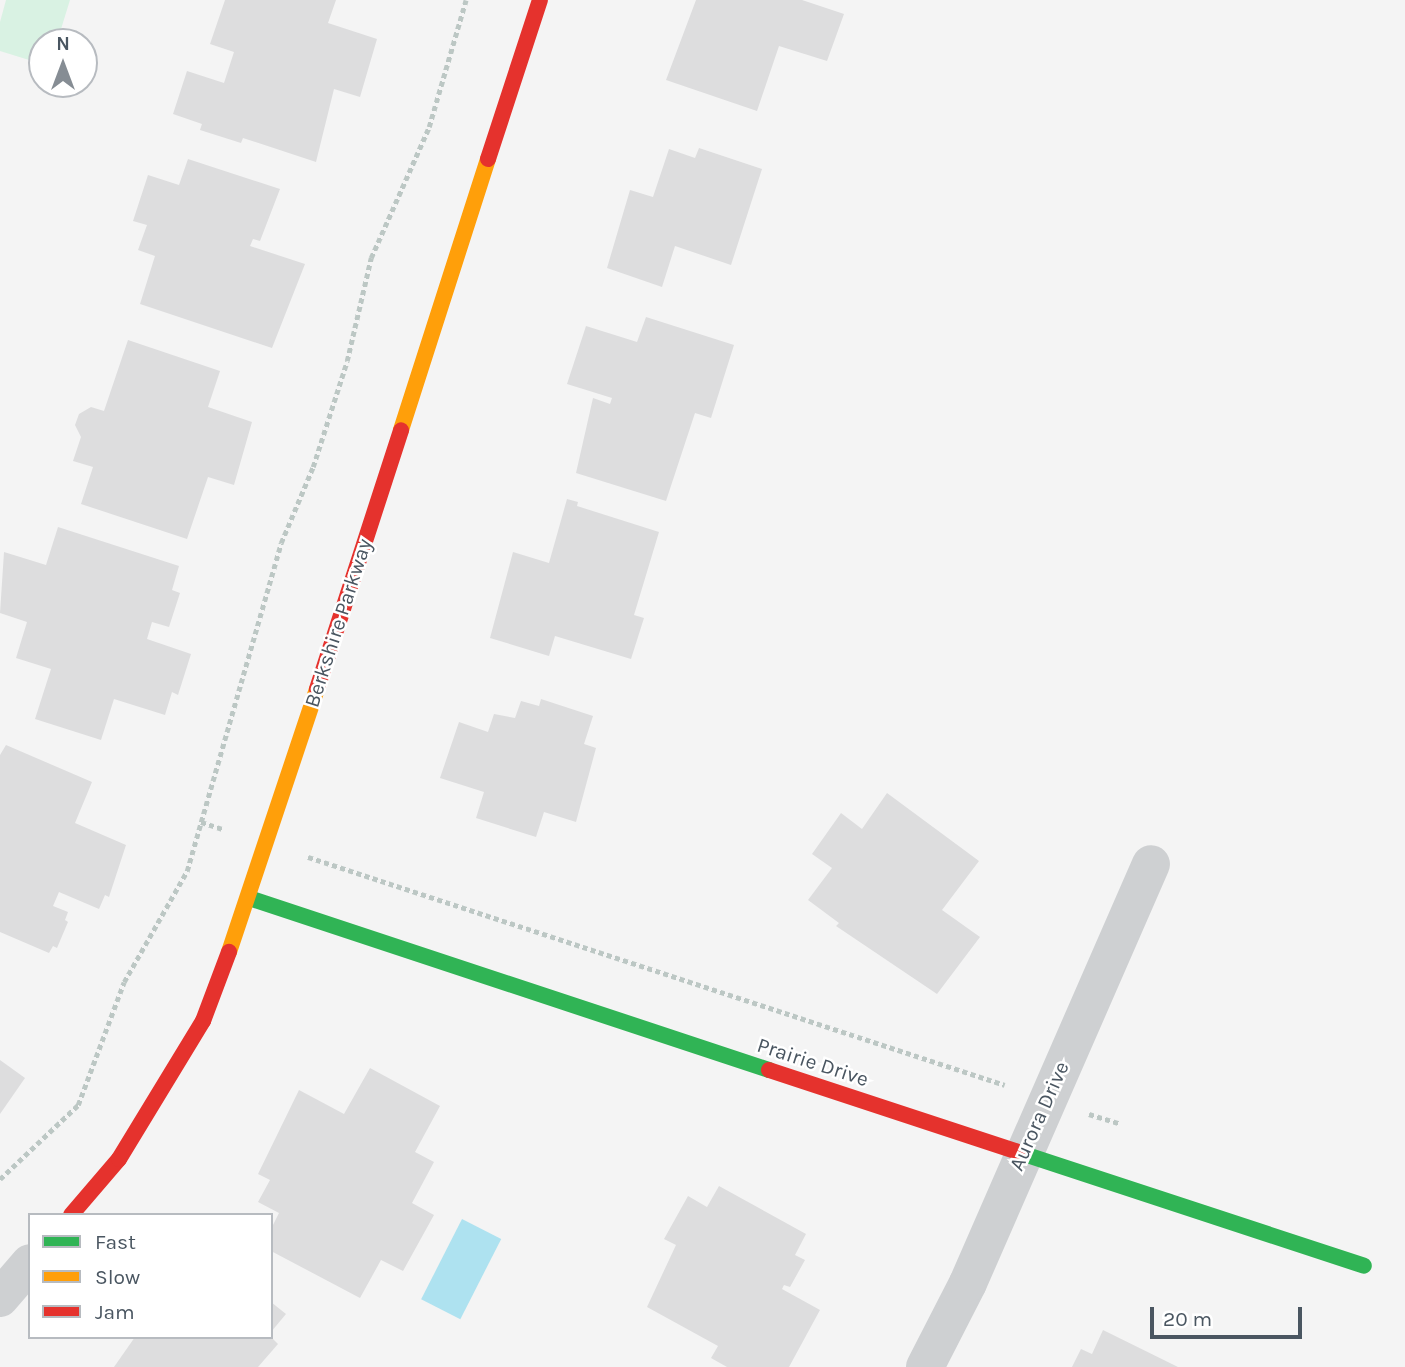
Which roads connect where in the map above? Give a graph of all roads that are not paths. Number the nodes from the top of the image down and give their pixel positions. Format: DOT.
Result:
graph roads {
  1 [pos="540,0"];
  2 [pos="1151,864"];
  3 [pos="249,898"];
  4 [pos="1023,1154"];
  5 [pos="73,1213"];
  6 [pos="28,1265"];
  7 [pos="1364,1266"];
  8 [pos="0,1298"];
  9 [pos="925,1367"];
  1 -- 3 [label="street, Berkshire Parkway"];
  2 -- 4 [label="street, Aurora Drive"];
  3 -- 4 [label="street, Prairie Drive"];
  3 -- 5 [label="street, Berkshire Parkway"];
  4 -- 7 [label="street, Prairie Drive"];
  4 -- 9 [label="street, Aurora Drive"];
  6 -- 8 [label="street"];
}
